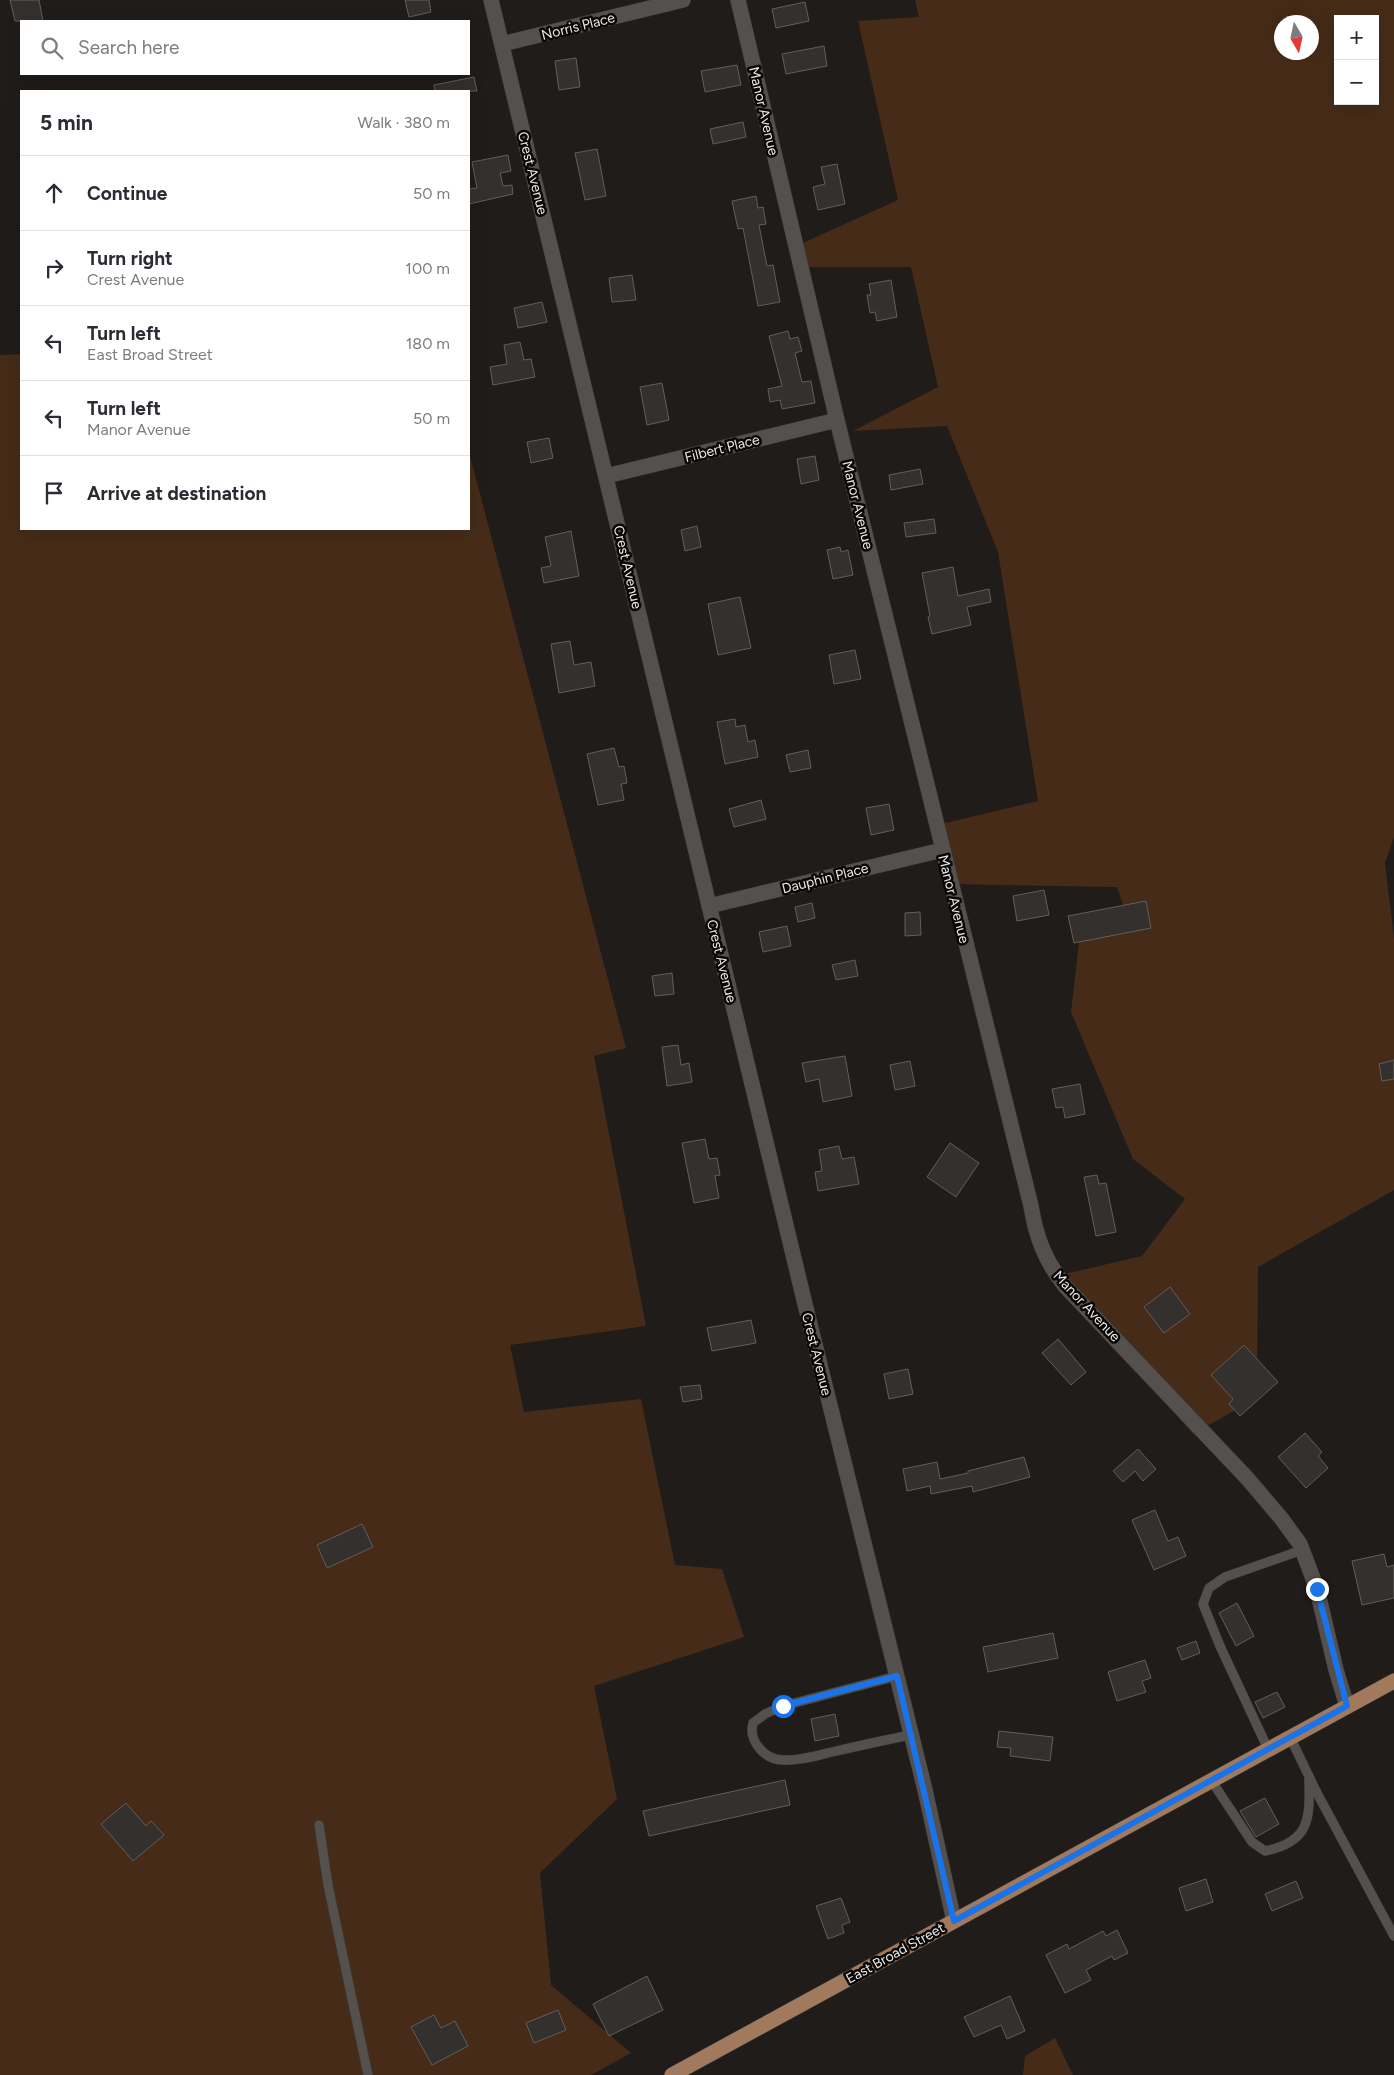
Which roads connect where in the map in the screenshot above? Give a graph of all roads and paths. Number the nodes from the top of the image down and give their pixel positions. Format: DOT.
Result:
graph roads {
  1 [pos="491,0"];
  2 [pos="683,0"];
  3 [pos="738,0"];
  4 [pos="502,44"];
  5 [pos="837,420"];
  6 [pos="606,476"];
  7 [pos="942,850"];
  8 [pos="709,906"];
  9 [pos="1302,1550"];
  10 [pos="897,1676"];
  11 [pos="1394,1681"];
  12 [pos="1347,1706"];
  13 [pos="911,1734"];
  14 [pos="1290,1737"];
  15 [pos="1268,1749"];
  16 [pos="1309,1777"];
  17 [pos="1211,1780"];
  18 [pos="319,1825"];
  19 [pos="954,1921"];
  20 [pos="1394,1936"];
  21 [pos="368,2075"];
  22 [pos="672,2075"];
  1 -- 4 [label="street, Crest Avenue"];
  2 -- 4 [label="street, Norris Place"];
  3 -- 5 [label="street, Manor Avenue"];
  4 -- 6 [label="street, Crest Avenue"];
  5 -- 6 [label="street, Filbert Place"];
  5 -- 7 [label="street, Manor Avenue"];
  6 -- 8 [label="street, Crest Avenue"];
  7 -- 8 [label="street, Dauphin Place"];
  7 -- 9 [label="street, Manor Avenue"];
  8 -- 10 [label="street, Crest Avenue"];
  9 -- 12 [label="street, Manor Avenue"];
  9 -- 15 [label="lane"];
  10 -- 13 [label="street, Crest Avenue"];
  10 -- 13 [label="lane"];
  11 -- 12 [label="main road, East Broad Street"];
  12 -- 14 [label="main road, East Broad Street"];
  13 -- 19 [label="street, Crest Avenue"];
  14 -- 15 [label="main road, East Broad Street"];
  14 -- 16 [label="lane"];
  15 -- 17 [label="main road, East Broad Street"];
  16 -- 17 [label="lane"];
  16 -- 20 [label="lane"];
  17 -- 19 [label="main road, East Broad Street"];
  18 -- 21 [label="lane"];
  19 -- 22 [label="main road, East Broad Street"];
}
